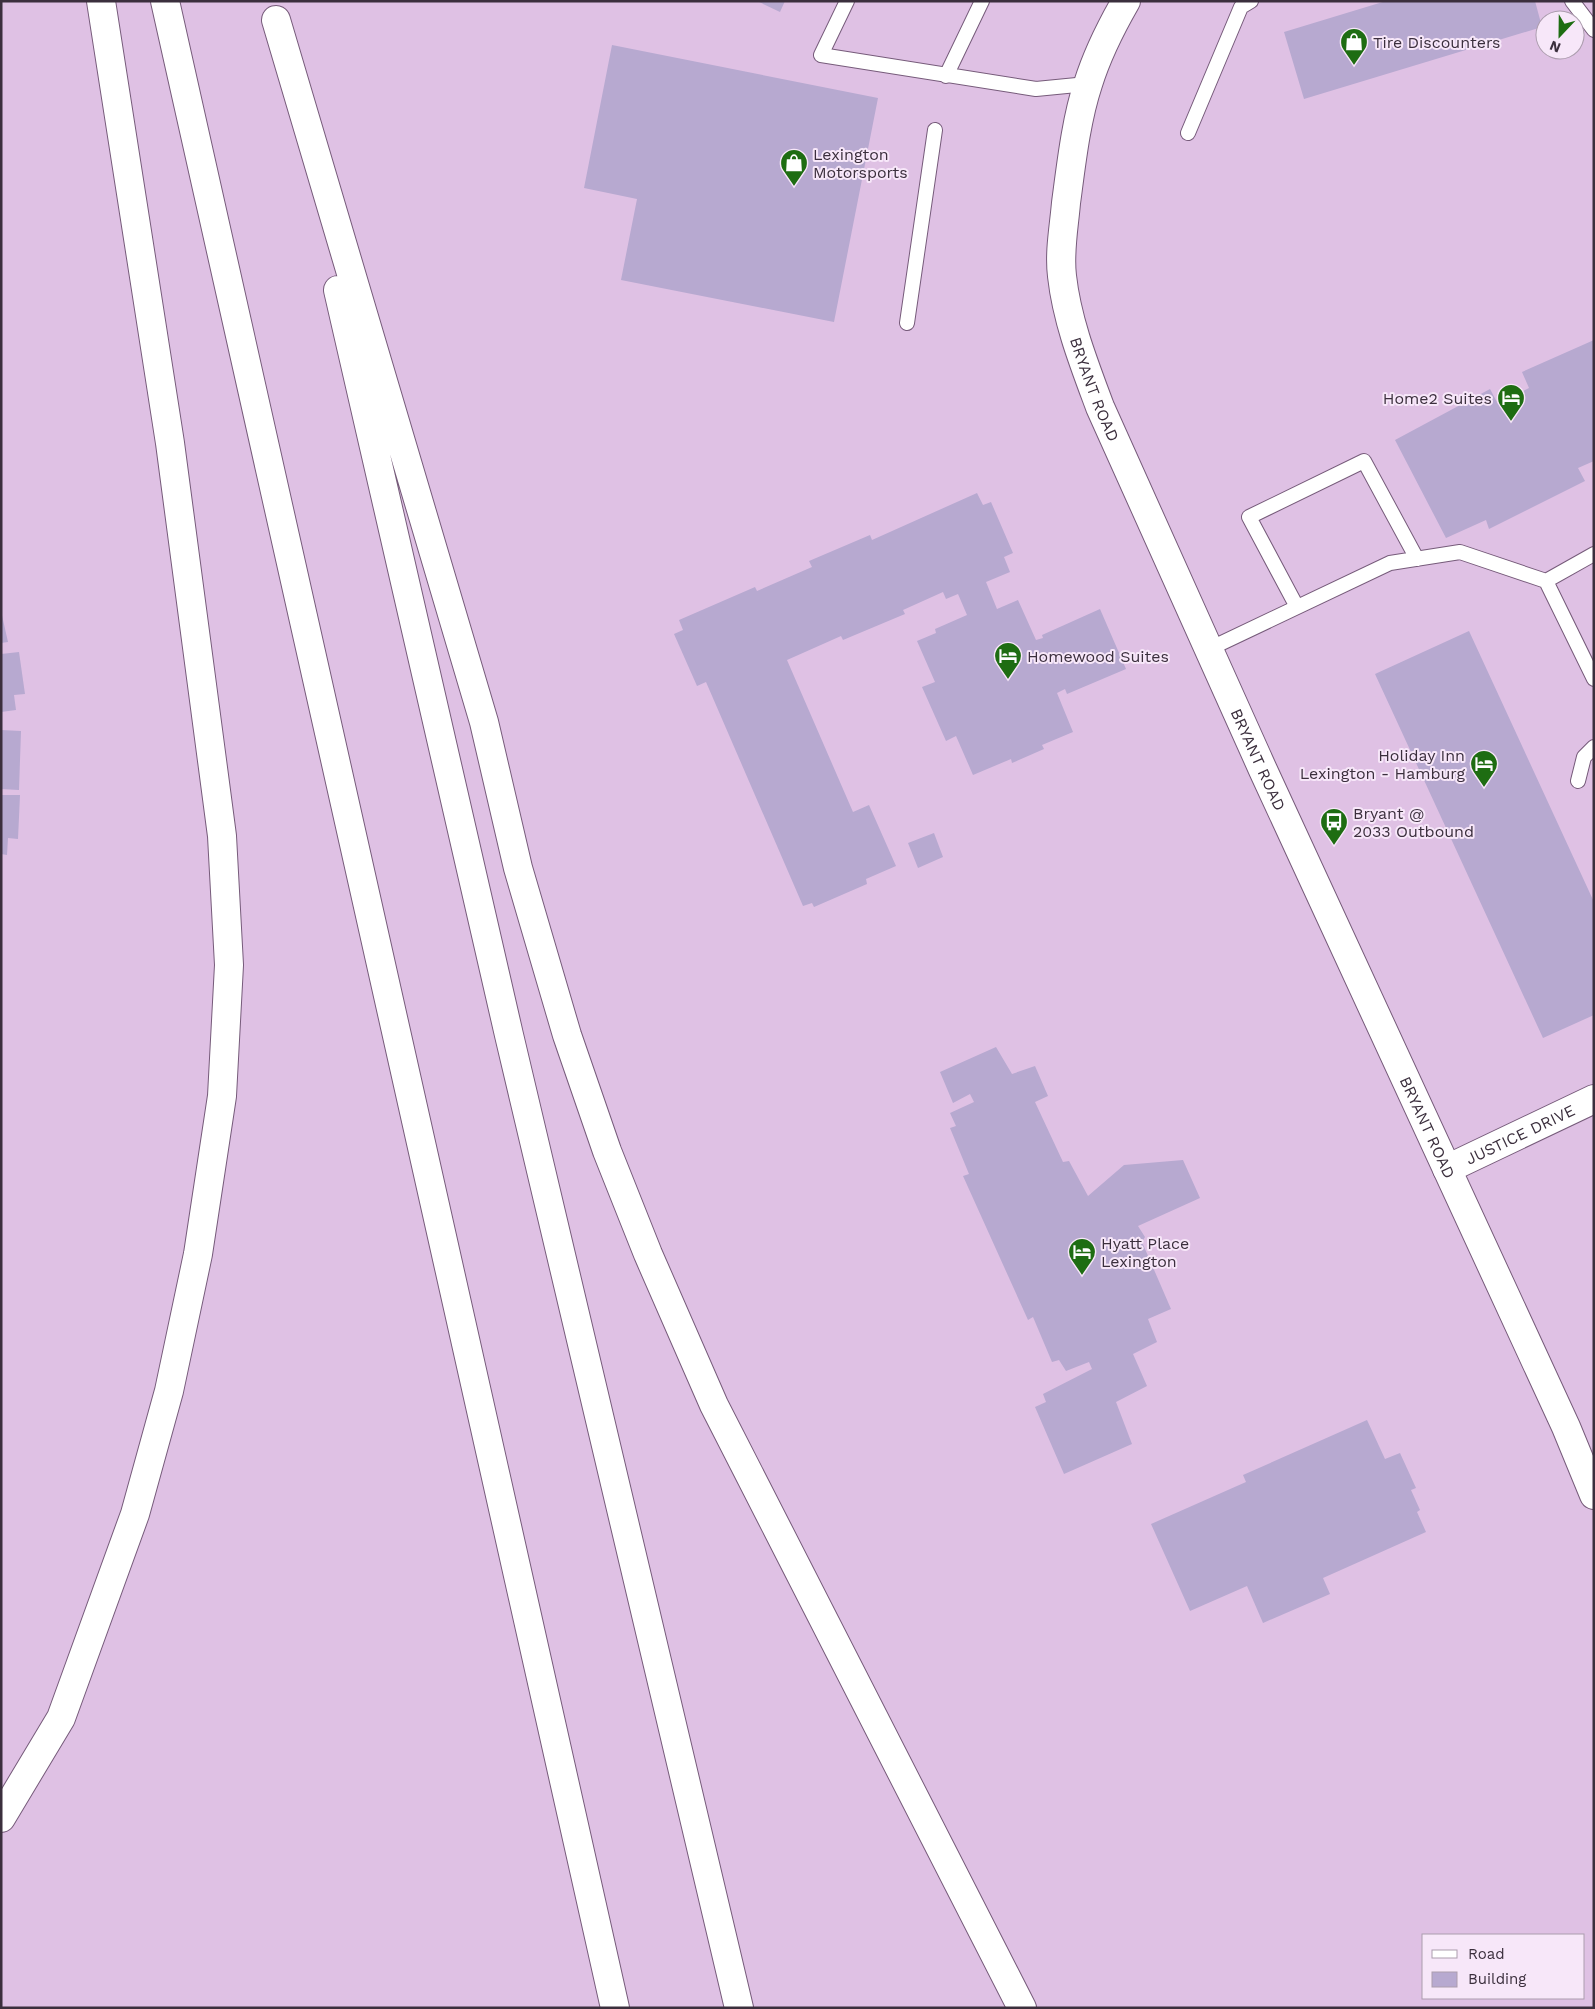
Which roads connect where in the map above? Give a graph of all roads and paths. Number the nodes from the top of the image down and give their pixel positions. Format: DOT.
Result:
graph roads {
  1 [pos="101,1"];
  2 [pos="164,1"];
  3 [pos="847,1"];
  4 [pos="982,1"];
  5 [pos="1126,1"];
  6 [pos="1250,1"];
  7 [pos="1572,1"];
  8 [pos="274,11"];
  9 [pos="1594,30"];
  10 [pos="946,76"];
  11 [pos="1087,84"];
  12 [pos="935,130"];
  13 [pos="1188,133"];
  14 [pos="906,323"];
  15 [pos="1594,554"];
  16 [pos="1417,559"];
  17 [pos="1546,581"];
  18 [pos="1297,607"];
  19 [pos="1209,649"];
  20 [pos="1594,679"];
  21 [pos="1594,746"];
  22 [pos="1578,781"];
  23 [pos="1594,1099"];
  24 [pos="1447,1169"];
  25 [pos="1593,1494"];
  26 [pos="1,1818"];
  27 [pos="615,2008"];
  28 [pos="739,2008"];
  29 [pos="1022,2008"];
  1 -- 26 [label="main road"];
  2 -- 27 [label="main road"];
  3 -- 10 [label="lane"];
  4 -- 10 [label="lane"];
  5 -- 11 [label="main road, BRYANT ROAD"];
  6 -- 13 [label="lane"];
  7 -- 9 [label="lane"];
  8 -- 28 [label="main road"];
  8 -- 29 [label="main road"];
  10 -- 11 [label="lane"];
  11 -- 19 [label="main road, BRYANT ROAD"];
  12 -- 14 [label="lane"];
  15 -- 17 [label="lane"];
  16 -- 17 [label="lane"];
  16 -- 18 [label="lane"];
  16 -- 18 [label="lane"];
  17 -- 20 [label="lane"];
  18 -- 19 [label="lane"];
  19 -- 24 [label="main road, BRYANT ROAD"];
  21 -- 22 [label="lane"];
  23 -- 24 [label="main road, JUSTICE DRIVE"];
  24 -- 25 [label="main road, BRYANT ROAD"];
}
